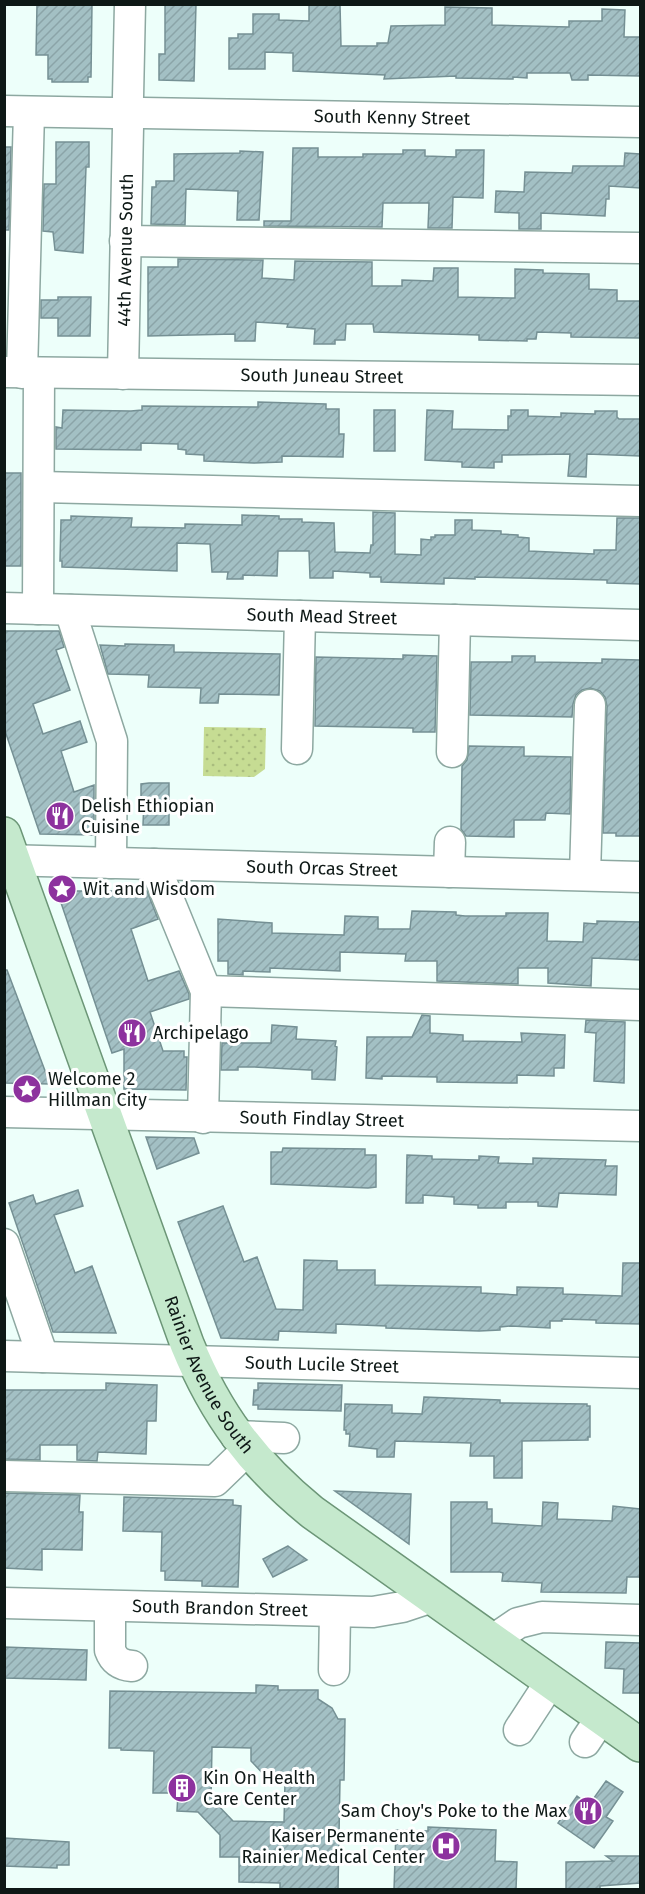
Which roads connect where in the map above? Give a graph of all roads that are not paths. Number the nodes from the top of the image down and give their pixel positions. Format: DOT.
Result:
graph roads {
  1 [pos="130,4"];
  2 [pos="17,112"];
  3 [pos="128,112"];
  4 [pos="640,122"];
  5 [pos="125,241"];
  6 [pos="640,248"];
  7 [pos="123,374"];
  8 [pos="18,376"];
  9 [pos="640,380"];
  10 [pos="40,487"];
  11 [pos="640,501"];
  12 [pos="4,608"];
  13 [pos="38,609"];
  14 [pos="70,610"];
  15 [pos="300,616"];
  16 [pos="455,620"];
  17 [pos="640,625"];
  18 [pos="590,705"];
  19 [pos="297,749"];
  20 [pos="452,752"];
  21 [pos="450,842"];
  22 [pos="8,851"];
  23 [pos="111,863"];
  24 [pos="154,864"];
  25 [pos="449,872"];
  26 [pos="585,875"];
  27 [pos="640,877"];
  28 [pos="206,991"];
  29 [pos="640,1005"];
  30 [pos="105,1114"];
  31 [pos="19,1118"];
  32 [pos="203,1118"];
  33 [pos="4,1122"];
  34 [pos="640,1126"];
  35 [pos="4,1244"];
  36 [pos="4,1356"];
  37 [pos="43,1357"];
  38 [pos="195,1363"];
  39 [pos="640,1373"];
  40 [pos="284,1438"];
  41 [pos="241,1443"];
  42 [pos="4,1476"];
  43 [pos="114,1597"];
  44 [pos="432,1597"];
  45 [pos="4,1603"];
  46 [pos="335,1612"];
  47 [pos="640,1620"];
  48 [pos="493,1640"];
  49 [pos="132,1666"];
  50 [pos="334,1670"];
  51 [pos="551,1682"];
  52 [pos="519,1730"];
  53 [pos="640,1745"];
  1 -- 3 [label="street, 44th Avenue South"];
  2 -- 3 [label="street, South Kenny Street"];
  2 -- 8 [label="street"];
  3 -- 4 [label="street, South Kenny Street"];
  3 -- 5 [label="street, 44th Avenue South"];
  5 -- 6 [label="street"];
  5 -- 7 [label="street, 44th Avenue South"];
  7 -- 8 [label="street, South Juneau Street"];
  7 -- 9 [label="street, South Juneau Street"];
  8 -- 10 [label="street"];
  10 -- 11 [label="street"];
  10 -- 13 [label="street"];
  12 -- 13 [label="street, South Mead Street"];
  13 -- 14 [label="street, South Mead Street"];
  14 -- 15 [label="street, South Mead Street"];
  14 -- 23 [label="street"];
  15 -- 16 [label="street, South Mead Street"];
  15 -- 19 [label="street"];
  16 -- 17 [label="street, South Mead Street"];
  16 -- 20 [label="street"];
  18 -- 26 [label="street"];
  21 -- 25 [label="street"];
  22 -- 23 [label="street, South Orcas Street"];
  22 -- 30 [label="main road, Rainier Avenue South"];
  23 -- 24 [label="street, South Orcas Street"];
  24 -- 25 [label="street, South Orcas Street"];
  24 -- 28 [label="street"];
  25 -- 26 [label="street, South Orcas Street"];
  26 -- 27 [label="street, South Orcas Street"];
  28 -- 29 [label="street"];
  28 -- 32 [label="street"];
  30 -- 31 [label="street, South Findlay Street"];
  30 -- 32 [label="street, South Findlay Street"];
  30 -- 38 [label="main road, Rainier Avenue South"];
  31 -- 33 [label="street"];
  32 -- 34 [label="street, South Findlay Street"];
  35 -- 37 [label="street"];
  36 -- 37 [label="street, South Lucile Street"];
  37 -- 38 [label="street, South Lucile Street"];
  38 -- 39 [label="street, South Lucile Street"];
  38 -- 41 [label="main road, Rainier Avenue South"];
  40 -- 41 [label="street"];
  41 -- 42 [label="street"];
  41 -- 44 [label="main road, Rainier Avenue South"];
  43 -- 45 [label="street, South Brandon Street"];
  43 -- 46 [label="street, South Brandon Street"];
  43 -- 49 [label="street"];
  44 -- 46 [label="street, South Brandon Street"];
  44 -- 48 [label="main road, Rainier Avenue South"];
  46 -- 50 [label="street"];
  47 -- 48 [label="street"];
  48 -- 51 [label="main road, Rainier Avenue South"];
  51 -- 52 [label="street"];
  51 -- 53 [label="main road, Rainier Avenue South"];
}
